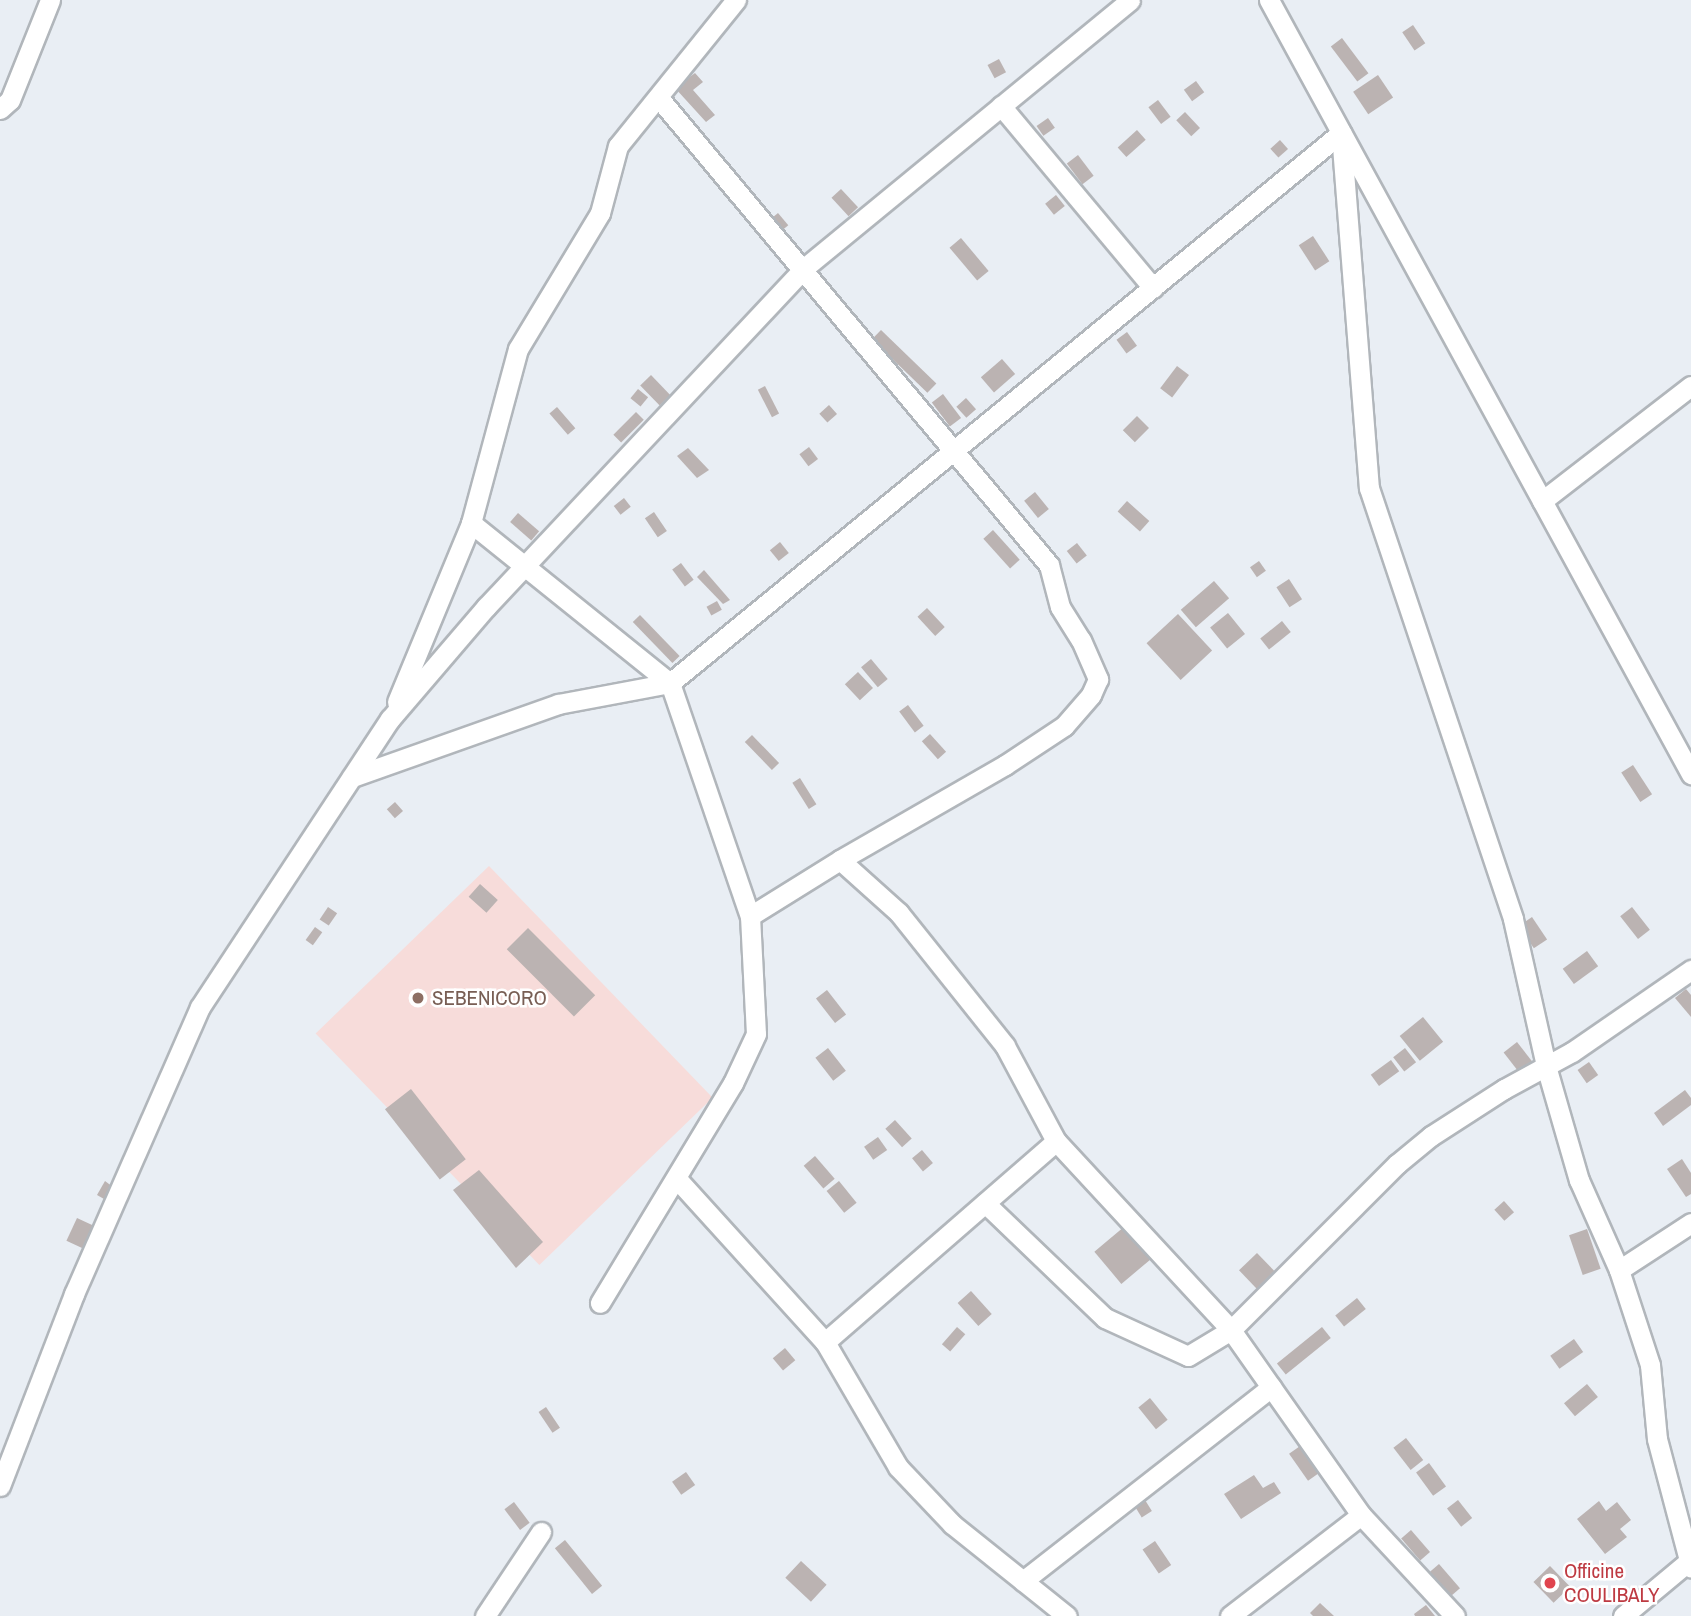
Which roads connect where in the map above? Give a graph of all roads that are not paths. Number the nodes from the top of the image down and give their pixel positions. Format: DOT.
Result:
graph roads {
  1 [pos="50,0"];
  2 [pos="736,0"];
  3 [pos="1130,0"];
  4 [pos="1269,0"];
  5 [pos="658,97"];
  6 [pos="3,98"];
  7 [pos="1001,106"];
  8 [pos="1341,133"];
  9 [pos="803,269"];
  10 [pos="1153,288"];
  11 [pos="1691,386"];
  12 [pos="955,451"];
  13 [pos="1542,501"];
  14 [pos="471,523"];
  15 [pos="525,566"];
  16 [pos="670,683"];
  17 [pos="390,719"];
  18 [pos="1691,774"];
  19 [pos="352,777"];
  20 [pos="840,859"];
  21 [pos="750,916"];
  22 [pos="1691,970"];
  23 [pos="1546,1066"];
  24 [pos="1056,1141"];
  25 [pos="677,1179"];
  26 [pos="985,1203"];
  27 [pos="1691,1223"];
  28 [pos="1619,1270"];
  29 [pos="600,1303"];
  30 [pos="1231,1330"];
  31 [pos="825,1342"];
  32 [pos="1271,1387"];
  33 [pos="0,1486"];
  34 [pos="1362,1515"];
  35 [pos="1685,1530"];
  36 [pos="541,1532"];
  37 [pos="1690,1564"];
  38 [pos="1023,1581"];
  39 [pos="485,1616"];
  40 [pos="1067,1616"];
  41 [pos="1230,1616"];
  42 [pos="1455,1616"];
  43 [pos="1623,1616"];
  1 -- 6 [label="street"];
  2 -- 5 [label="street"];
  3 -- 7 [label="street"];
  4 -- 8 [label="street"];
  5 -- 9 [label="street"];
  5 -- 14 [label="street"];
  7 -- 9 [label="street"];
  7 -- 10 [label="street"];
  8 -- 10 [label="street"];
  8 -- 13 [label="street"];
  8 -- 23 [label="street"];
  9 -- 12 [label="street"];
  9 -- 15 [label="street"];
  10 -- 12 [label="street"];
  11 -- 13 [label="street"];
  12 -- 16 [label="street"];
  12 -- 20 [label="street"];
  13 -- 18 [label="street"];
  14 -- 15 [label="street"];
  14 -- 17 [label="street"];
  15 -- 16 [label="street"];
  15 -- 17 [label="street"];
  16 -- 19 [label="street"];
  16 -- 21 [label="street"];
  17 -- 19 [label="street"];
  19 -- 33 [label="street"];
  20 -- 21 [label="street"];
  20 -- 24 [label="street"];
  21 -- 25 [label="street"];
  22 -- 23 [label="street"];
  23 -- 28 [label="street"];
  23 -- 30 [label="street"];
  24 -- 26 [label="street"];
  24 -- 30 [label="street"];
  25 -- 29 [label="street"];
  25 -- 31 [label="street"];
  26 -- 30 [label="street"];
  26 -- 31 [label="street"];
  27 -- 28 [label="street"];
  28 -- 35 [label="street"];
  30 -- 32 [label="street"];
  31 -- 38 [label="street"];
  32 -- 34 [label="street"];
  32 -- 38 [label="street"];
  34 -- 41 [label="street"];
  34 -- 42 [label="street"];
  35 -- 37 [label="street"];
  36 -- 39 [label="street"];
  37 -- 43 [label="street"];
  38 -- 40 [label="street"];
}
